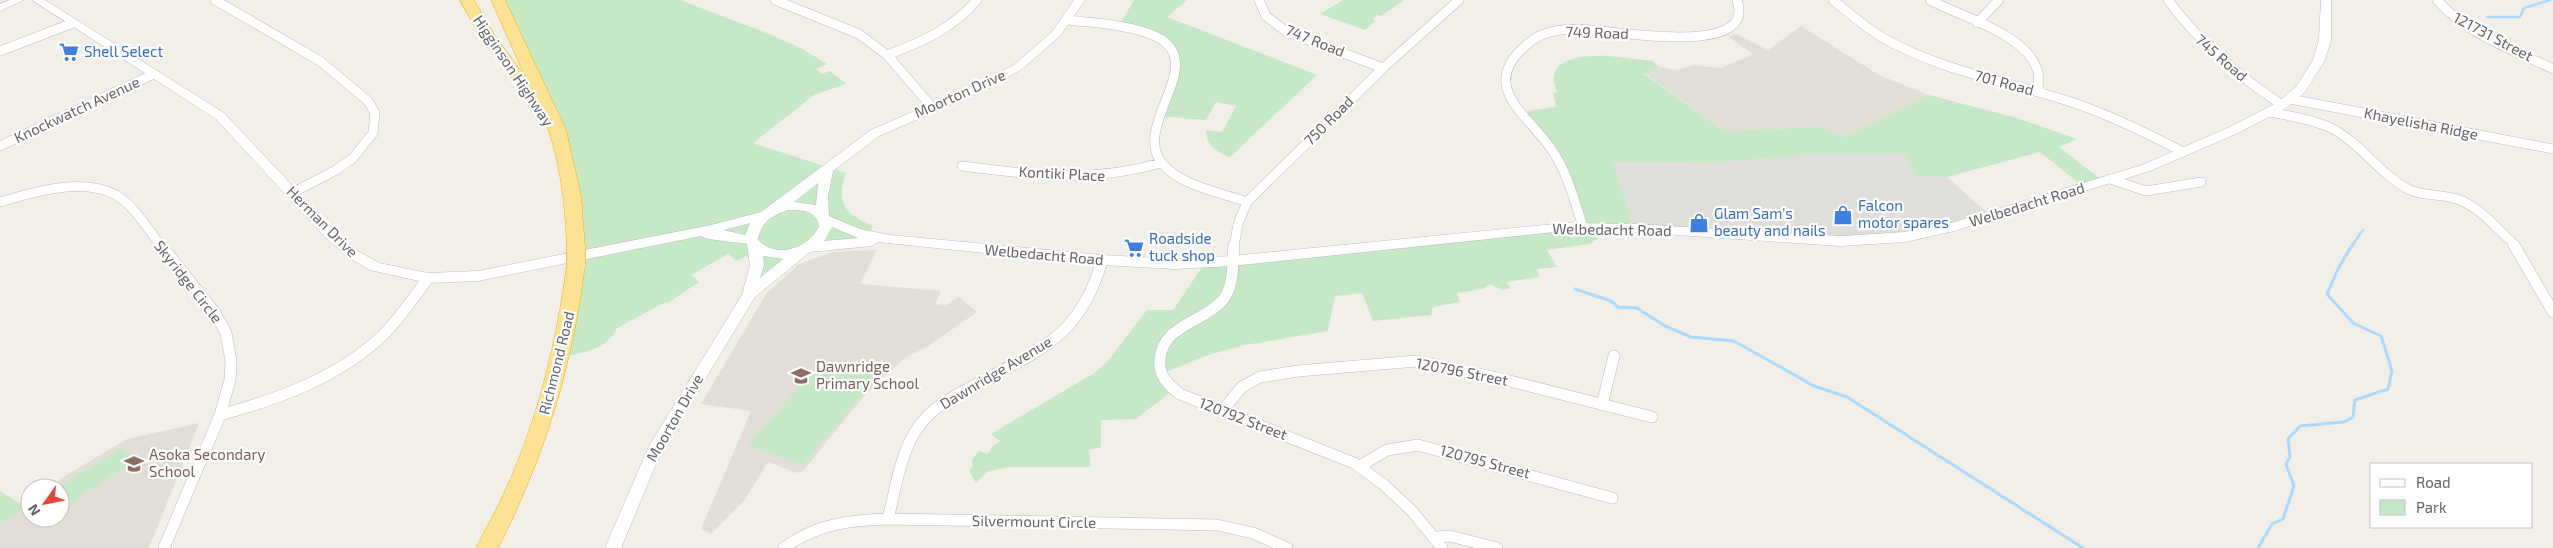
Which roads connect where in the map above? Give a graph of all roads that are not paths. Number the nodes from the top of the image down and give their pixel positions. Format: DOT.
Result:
graph roads {
  1 [pos="19,0"];
  2 [pos="37,0"];
  3 [pos="216,0"];
  4 [pos="467,0"];
  5 [pos="498,0"];
  6 [pos="775,0"];
  7 [pos="977,0"];
  8 [pos="1080,0"];
  9 [pos="1259,0"];
  10 [pos="1459,0"];
  11 [pos="1737,0"];
  12 [pos="1833,0"];
  13 [pos="1930,0"];
  14 [pos="1999,0"];
  15 [pos="2168,0"];
  16 [pos="2326,0"];
  17 [pos="2437,0"];
  18 [pos="0,8"];
  19 [pos="1067,20"];
  20 [pos="1977,22"];
  21 [pos="73,23"];
  22 [pos="0,51"];
  23 [pos="887,55"];
  24 [pos="1383,68"];
  25 [pos="2553,69"];
  26 [pos="154,74"];
  27 [pos="2038,92"];
  28 [pos="2286,102"];
  29 [pos="932,107"];
  30 [pos="2270,112"];
  31 [pos="559,139"];
  32 [pos="0,146"];
  33 [pos="2553,149"];
  34 [pos="2183,152"];
  35 [pos="1161,163"];
  36 [pos="962,166"];
  37 [pos="827,171"];
  38 [pos="2110,180"];
  39 [pos="2202,182"];
  40 [pos="292,193"];
  41 [pos="0,202"];
  42 [pos="1247,202"];
  43 [pos="769,213"];
  44 [pos="824,217"];
  45 [pos="1583,227"];
  46 [pos="692,233"];
  47 [pos="890,240"];
  48 [pos="753,244"];
  49 [pos="807,248"];
  50 [pos="1102,260"];
  51 [pos="1232,261"];
  52 [pos="428,278"];
  53 [pos="749,295"];
  54 [pos="2553,312"];
  55 [pos="1614,356"];
  56 [pos="1602,405"];
  57 [pos="1222,411"];
  58 [pos="220,415"];
  59 [pos="1652,417"];
  60 [pos="1360,466"];
  61 [pos="1612,498"];
  62 [pos="888,519"];
  63 [pos="1439,543"];
  64 [pos="164,548"];
  65 [pos="487,548"];
  66 [pos="614,548"];
  67 [pos="784,548"];
  68 [pos="1287,548"];
  69 [pos="1497,548"];
  1 -- 18 [label="street"];
  2 -- 21 [label="street, Herman Drive"];
  3 -- 40 [label="street"];
  4 -- 31 [label="highway, Higginson Highway"];
  5 -- 31 [label="highway, Higginson Highway"];
  6 -- 23 [label="street"];
  7 -- 23 [label="street"];
  8 -- 19 [label="street, Moorton Drive"];
  9 -- 24 [label="street, 747 Road"];
  10 -- 24 [label="street, 750 Road"];
  11 -- 45 [label="street, 749 Road"];
  12 -- 27 [label="street, 701 Road"];
  13 -- 20 [label="street"];
  14 -- 20 [label="street"];
  15 -- 28 [label="street, 745 Road"];
  16 -- 28 [label="street, Welbedacht Road"];
  17 -- 25 [label="street, 121731 Street"];
  19 -- 29 [label="street, Moorton Drive"];
  19 -- 35 [label="street"];
  20 -- 27 [label="street"];
  21 -- 22 [label="street"];
  21 -- 26 [label="street, Herman Drive"];
  23 -- 29 [label="street"];
  24 -- 42 [label="street, 750 Road"];
  26 -- 32 [label="street, Knockwatch Avenue"];
  26 -- 40 [label="street, Herman Drive"];
  27 -- 34 [label="street, 701 Road"];
  28 -- 30 [label="street, Welbedacht Road"];
  28 -- 33 [label="street, Khayelisha Ridge"];
  29 -- 37 [label="street, Moorton Drive"];
  30 -- 34 [label="street, Welbedacht Road"];
  30 -- 54 [label="street"];
  31 -- 65 [label="highway, Richmond Road"];
  34 -- 38 [label="street, Welbedacht Road"];
  35 -- 36 [label="street, Kontiki Place"];
  35 -- 42 [label="street"];
  37 -- 43 [label="street, Moorton Drive"];
  37 -- 44 [label="street"];
  38 -- 39 [label="street"];
  38 -- 45 [label="street, Welbedacht Road"];
  40 -- 52 [label="street, Herman Drive"];
  41 -- 58 [label="street, Skyridge Circle"];
  42 -- 51 [label="street, 750 Road"];
  43 -- 44 [label="street"];
  43 -- 46 [label="street, Herman Drive"];
  43 -- 48 [label="street"];
  44 -- 47 [label="street, Welbedacht Road"];
  44 -- 49 [label="street"];
  45 -- 51 [label="street, Welbedacht Road"];
  46 -- 48 [label="street, Herman Drive"];
  46 -- 52 [label="street, Herman Drive"];
  47 -- 49 [label="street, Welbedacht Road"];
  47 -- 50 [label="street, Welbedacht Road"];
  48 -- 49 [label="street"];
  48 -- 53 [label="street, Moorton Drive"];
  49 -- 53 [label="street, Moorton Drive"];
  50 -- 51 [label="street, Welbedacht Road"];
  50 -- 62 [label="street, Dawnridge Avenue"];
  51 -- 57 [label="street, 120792 Street"];
  52 -- 58 [label="street"];
  53 -- 66 [label="street, Moorton Drive"];
  55 -- 56 [label="street"];
  56 -- 57 [label="street, 120796 Street"];
  56 -- 59 [label="street, 120796 Street"];
  57 -- 60 [label="street, 120792 Street"];
  58 -- 64 [label="street, Skyridge Circle"];
  60 -- 61 [label="street, 120795 Street"];
  60 -- 63 [label="street, 120792 Street"];
  62 -- 67 [label="street, Silvermount Circle"];
  62 -- 68 [label="street, Silvermount Circle"];
  63 -- 69 [label="street"];
}
